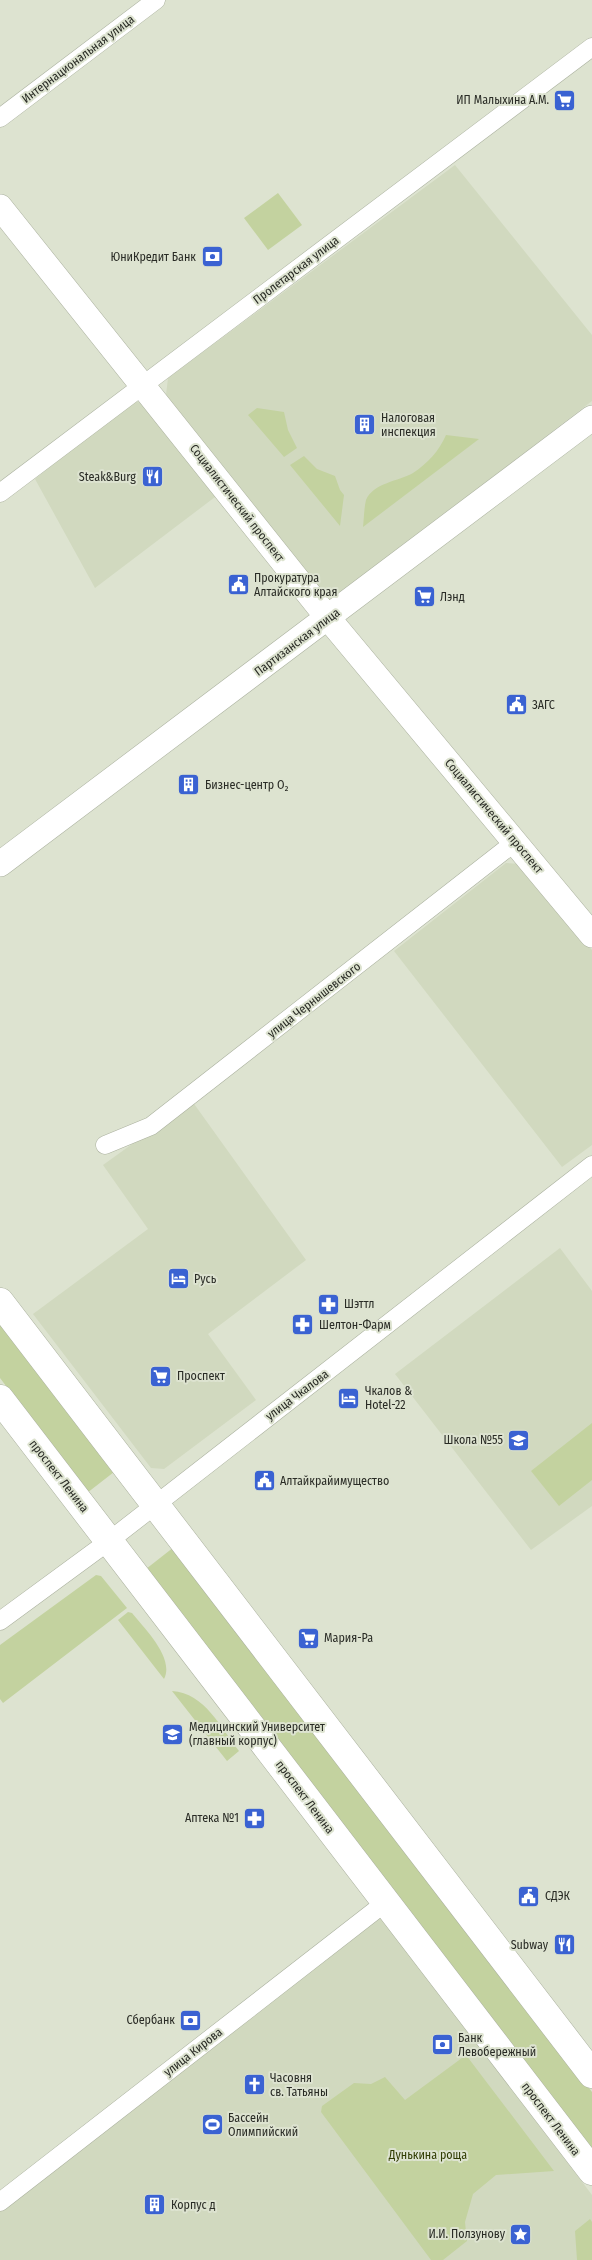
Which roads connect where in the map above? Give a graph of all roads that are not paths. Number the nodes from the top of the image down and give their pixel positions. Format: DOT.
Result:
graph roads {
  1 [pos="156,0"];
  2 [pos="592,47"];
  3 [pos="0,118"];
  4 [pos="0,207"];
  5 [pos="142,384"];
  6 [pos="592,418"];
  7 [pos="0,493"];
  8 [pos="328,618"];
  9 [pos="515,842"];
  10 [pos="0,864"];
  11 [pos="592,934"];
  12 [pos="105,1145"];
  13 [pos="592,1165"];
  14 [pos="0,1302"];
  15 [pos="0,1399"];
  16 [pos="155,1504"];
  17 [pos="109,1541"];
  18 [pos="0,1621"];
  19 [pos="386,1902"];
  20 [pos="592,2074"];
  21 [pos="592,2171"];
  22 [pos="0,2202"];
  1 -- 3 [label="street, Интернациональная улица"];
  2 -- 5 [label="street, Пролетарская улица"];
  4 -- 5 [label="street, Социалистический проспект"];
  5 -- 7 [label="street, Пролетарская улица"];
  5 -- 8 [label="street, Социалистический проспект"];
  6 -- 8 [label="street, Партизанская улица"];
  8 -- 9 [label="street, Социалистический проспект"];
  8 -- 10 [label="street, Партизанская улица"];
  9 -- 11 [label="street, Социалистический проспект"];
  9 -- 12 [label="street, улица Чернышевского"];
  13 -- 16 [label="street, улица Чкалова"];
  14 -- 16 [label="main road"];
  15 -- 17 [label="main road, проспект Ленина"];
  16 -- 17 [label="street, улица Чкалова"];
  16 -- 20 [label="main road"];
  17 -- 18 [label="street, улица Чкалова"];
  17 -- 19 [label="main road, проспект Ленина"];
  19 -- 21 [label="main road, проспект Ленина"];
  19 -- 22 [label="street, улица Кирова"];
}
